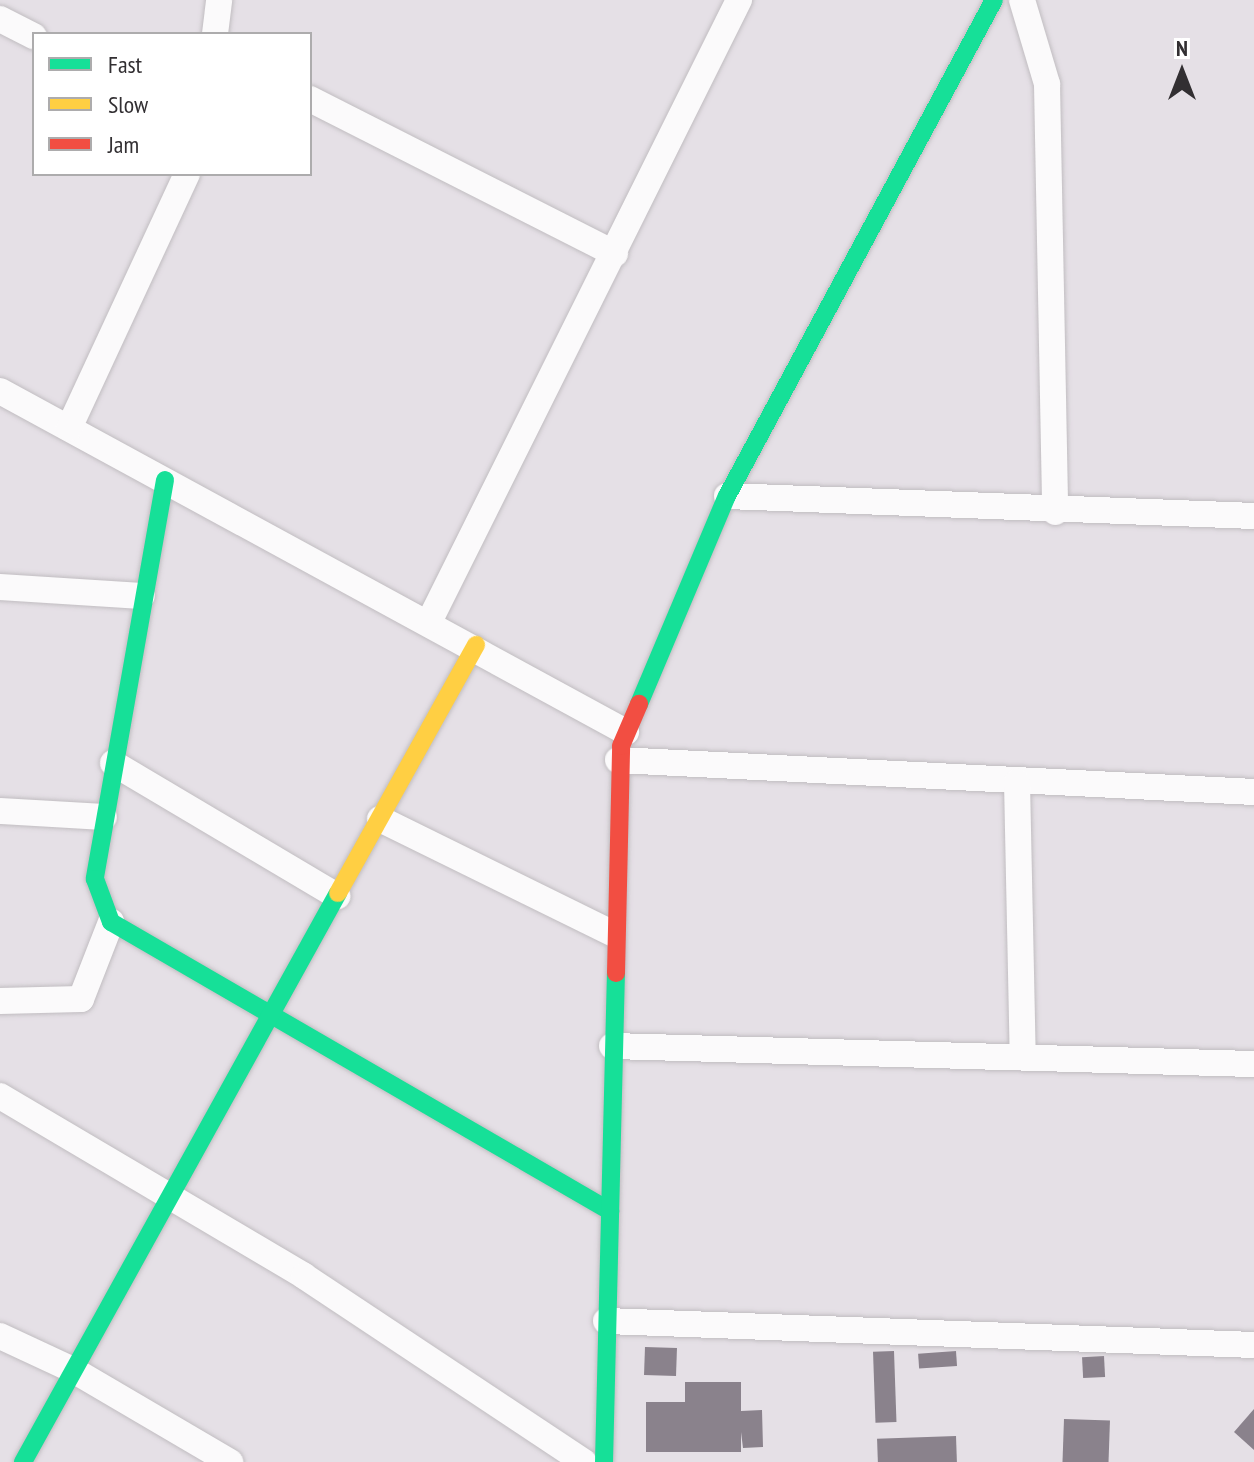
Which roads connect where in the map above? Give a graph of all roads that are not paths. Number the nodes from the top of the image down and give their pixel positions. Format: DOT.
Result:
graph roads {
  1 [pos="219,0"];
  2 [pos="739,0"];
  3 [pos="994,0"];
  4 [pos="1022,0"];
  5 [pos="0,19"];
  6 [pos="215,32"];
  7 [pos="32,35"];
  8 [pos="312,100"];
  9 [pos="186,176"];
  10 [pos="615,254"];
  11 [pos="0,391"];
  12 [pos="69,428"];
  13 [pos="165,480"];
  14 [pos="727,496"];
  15 [pos="1055,512"];
  16 [pos="1254,516"];
  17 [pos="0,587"];
  18 [pos="142,596"];
  19 [pos="430,620"];
  20 [pos="476,645"];
  21 [pos="626,732"];
  22 [pos="618,760"];
  23 [pos="113,763"];
  24 [pos="1017,782"];
  25 [pos="1254,792"];
  26 [pos="0,811"];
  27 [pos="104,817"];
  28 [pos="380,819"];
  29 [pos="337,896"];
  30 [pos="111,922"];
  31 [pos="612,933"];
  32 [pos="0,1001"];
  33 [pos="269,1017"];
  34 [pos="612,1046"];
  35 [pos="1023,1057"];
  36 [pos="1254,1064"];
  37 [pos="0,1096"];
  38 [pos="173,1195"];
  39 [pos="610,1211"];
  40 [pos="606,1321"];
  41 [pos="0,1336"];
  42 [pos="1254,1345"];
  43 [pos="75,1371"];
  44 [pos="23,1462"];
  45 [pos="230,1462"];
  46 [pos="584,1462"];
  47 [pos="604,1462"];
  1 -- 6 [label="street"];
  2 -- 10 [label="street"];
  3 -- 14 [label="street"];
  4 -- 15 [label="street"];
  5 -- 7 [label="street"];
  8 -- 10 [label="street"];
  9 -- 12 [label="street"];
  10 -- 19 [label="street"];
  11 -- 12 [label="street"];
  12 -- 13 [label="street"];
  13 -- 18 [label="street"];
  13 -- 19 [label="street"];
  14 -- 15 [label="street"];
  14 -- 21 [label="street"];
  15 -- 16 [label="street"];
  17 -- 18 [label="street"];
  18 -- 23 [label="street"];
  19 -- 20 [label="street"];
  20 -- 21 [label="street"];
  20 -- 28 [label="street"];
  21 -- 22 [label="street"];
  22 -- 24 [label="street"];
  22 -- 31 [label="street"];
  23 -- 27 [label="street"];
  23 -- 29 [label="street"];
  24 -- 25 [label="street"];
  24 -- 35 [label="street"];
  26 -- 27 [label="street"];
  27 -- 30 [label="street"];
  28 -- 29 [label="street"];
  28 -- 31 [label="street"];
  29 -- 33 [label="street"];
  30 -- 32 [label="street"];
  30 -- 33 [label="street"];
  31 -- 34 [label="street"];
  33 -- 38 [label="street"];
  33 -- 39 [label="street"];
  34 -- 35 [label="street"];
  34 -- 39 [label="street"];
  35 -- 36 [label="street"];
  37 -- 38 [label="street"];
  38 -- 43 [label="street"];
  38 -- 46 [label="street"];
  39 -- 40 [label="street"];
  40 -- 42 [label="street"];
  40 -- 47 [label="street"];
  41 -- 43 [label="street"];
  43 -- 44 [label="street"];
  43 -- 45 [label="street"];
}
